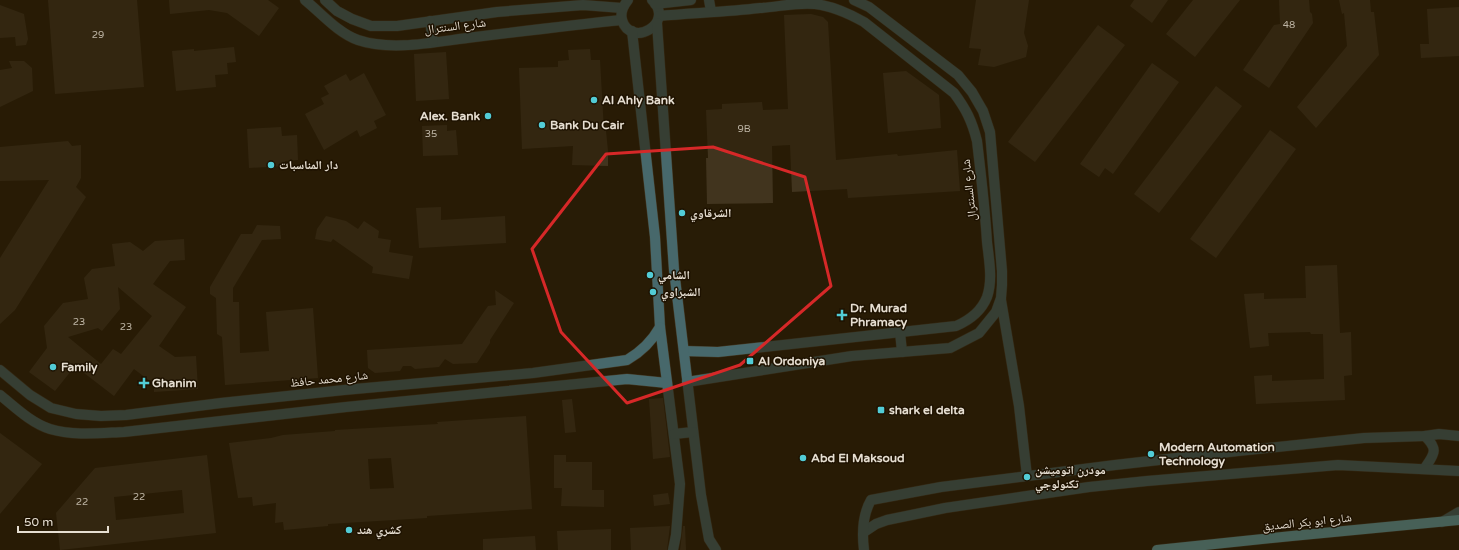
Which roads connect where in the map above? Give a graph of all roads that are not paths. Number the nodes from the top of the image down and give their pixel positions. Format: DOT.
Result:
graph roads {
  1 [pos="305,0"];
  2 [pos="325,0"];
  3 [pos="691,0"];
  4 [pos="710,0"];
  5 [pos="854,0"];
  6 [pos="627,2"];
  7 [pos="654,2"];
  8 [pos="574,6"];
  9 [pos="711,11"];
  10 [pos="622,20"];
  11 [pos="658,20"];
  12 [pos="430,21"];
  13 [pos="579,25"];
  14 [pos="632,31"];
  15 [pos="433,42"];
  16 [pos="672,235"];
  17 [pos="655,237"];
  18 [pos="1001,298"];
  19 [pos="660,327"];
  20 [pos="900,332"];
  21 [pos="684,351"];
  22 [pos="902,352"];
  23 [pos="0,370"];
  24 [pos="687,382"];
  25 [pos="667,383"];
  26 [pos="344,390"];
  27 [pos="0,395"];
  28 [pos="346,407"];
  29 [pos="693,432"];
  30 [pos="674,434"];
  31 [pos="1425,436"];
  32 [pos="1459,436"];
  33 [pos="1425,468"];
  34 [pos="1086,469"];
  35 [pos="1459,470"];
  36 [pos="1027,476"];
  37 [pos="1089,487"];
  38 [pos="1459,512"];
  39 [pos="1459,520"];
  40 [pos="1441,522"];
  41 [pos="864,532"];
  42 [pos="1179,549"];
  43 [pos="673,550"];
  44 [pos="716,550"];
  45 [pos="864,550"];
  46 [pos="1157,550"];
  1 -- 15 [label="street, شارع السنترال"];
  2 -- 12 [label="street, شارع السنترال"];
  3 -- 7 [label="street"];
  4 -- 9 [label="street"];
  5 -- 18 [label="street"];
  6 -- 8 [label="street, شارع السنترال"];
  6 -- 10 [label="street"];
  7 -- 11 [label="street"];
  8 -- 12 [label="street, شارع السنترال"];
  8 -- 13 [label="street"];
  9 -- 11 [label="street, شارع السنترال"];
  9 -- 20 [label="street, شارع السنترال"];
  10 -- 13 [label="street, شارع السنترال"];
  10 -- 14 [label="street"];
  11 -- 14 [label="street"];
  11 -- 16 [label="street"];
  12 -- 15 [label="street"];
  13 -- 15 [label="street, شارع السنترال"];
  14 -- 17 [label="street"];
  16 -- 17 [label="street"];
  16 -- 21 [label="street"];
  17 -- 19 [label="street"];
  18 -- 22 [label="street"];
  18 -- 36 [label="street"];
  19 -- 25 [label="street"];
  19 -- 26 [label="street, شارع محمد حافظ"];
  20 -- 21 [label="street, شارع السنترال"];
  20 -- 22 [label="street"];
  21 -- 24 [label="street"];
  22 -- 24 [label="street"];
  23 -- 26 [label="street, شارع محمد حافظ"];
  24 -- 29 [label="street"];
  25 -- 28 [label="street"];
  25 -- 30 [label="street"];
  26 -- 28 [label="street"];
  27 -- 28 [label="street"];
  29 -- 30 [label="street"];
  29 -- 44 [label="street"];
  30 -- 43 [label="street"];
  31 -- 32 [label="street"];
  31 -- 33 [label="street"];
  31 -- 34 [label="street"];
  33 -- 35 [label="street"];
  33 -- 37 [label="street"];
  34 -- 36 [label="street"];
  34 -- 37 [label="street"];
  36 -- 41 [label="street"];
  37 -- 41 [label="street"];
  38 -- 40 [label="street"];
  39 -- 40 [label="main road, شارع ابو بكر الصديق"];
  40 -- 42 [label="main road, شارع ابو بكر الصديق"];
  41 -- 45 [label="street"];
  42 -- 46 [label="main road, شارع ابو بكر الصديق"];
}
